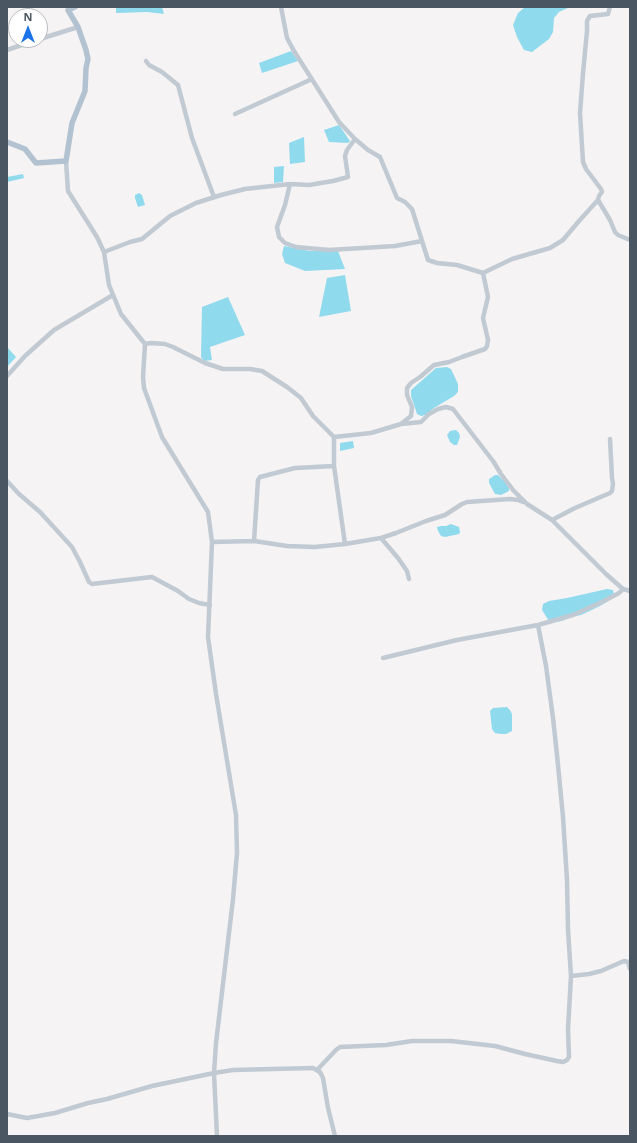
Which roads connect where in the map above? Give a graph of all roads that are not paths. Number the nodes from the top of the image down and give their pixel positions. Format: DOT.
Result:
graph roads {
  1 [pos="75,7"];
  2 [pos="282,7"];
  3 [pos="610,7"];
  4 [pos="67,8"];
  5 [pos="78,26"];
  6 [pos="48,36"];
  7 [pos="146,61"];
  8 [pos="312,79"];
  9 [pos="235,114"];
  10 [pos="355,139"];
  11 [pos="7,142"];
  12 [pos="66,161"];
  13 [pos="290,184"];
  14 [pos="214,197"];
  15 [pos="598,200"];
  16 [pos="630,240"];
  17 [pos="422,241"];
  18 [pos="104,252"];
  19 [pos="483,273"];
  20 [pos="113,295"];
  21 [pos="145,344"];
  22 [pos="7,376"];
  23 [pos="401,424"];
  24 [pos="334,437"];
  25 [pos="610,439"];
  26 [pos="334,466"];
  27 [pos="7,481"];
  28 [pos="527,504"];
  29 [pos="552,520"];
  30 [pos="381,538"];
  31 [pos="254,541"];
  32 [pos="212,542"];
  33 [pos="345,544"];
  34 [pos="409,579"];
  35 [pos="623,589"];
  36 [pos="630,591"];
  37 [pos="210,605"];
  38 [pos="538,625"];
  39 [pos="383,658"];
  40 [pos="630,969"];
  41 [pos="571,976"];
  42 [pos="317,1070"];
  43 [pos="214,1073"];
  44 [pos="7,1114"];
  45 [pos="217,1136"];
  46 [pos="335,1136"];
  1 -- 4 [label="main road"];
  2 -- 8 [label="street"];
  3 -- 15 [label="street"];
  4 -- 5 [label="main road"];
  5 -- 6 [label="street"];
  5 -- 12 [label="main road"];
  7 -- 14 [label="street"];
  8 -- 9 [label="street"];
  8 -- 10 [label="street"];
  10 -- 13 [label="street"];
  10 -- 17 [label="street"];
  11 -- 12 [label="main road"];
  12 -- 18 [label="street"];
  13 -- 14 [label="street"];
  13 -- 17 [label="street"];
  14 -- 18 [label="street"];
  15 -- 16 [label="street"];
  15 -- 19 [label="street"];
  17 -- 19 [label="street"];
  18 -- 20 [label="street"];
  19 -- 23 [label="street"];
  20 -- 21 [label="street"];
  20 -- 22 [label="street"];
  21 -- 24 [label="street"];
  21 -- 32 [label="street"];
  23 -- 24 [label="street"];
  23 -- 28 [label="street"];
  24 -- 26 [label="street"];
  25 -- 29 [label="street"];
  26 -- 31 [label="street"];
  26 -- 33 [label="street"];
  27 -- 37 [label="street"];
  28 -- 29 [label="street"];
  28 -- 30 [label="street"];
  29 -- 35 [label="street"];
  30 -- 33 [label="street"];
  30 -- 34 [label="street"];
  31 -- 32 [label="street"];
  31 -- 33 [label="street"];
  32 -- 37 [label="street"];
  35 -- 36 [label="street"];
  35 -- 38 [label="street"];
  37 -- 43 [label="street"];
  38 -- 39 [label="street"];
  38 -- 41 [label="street"];
  40 -- 41 [label="street"];
  41 -- 42 [label="street"];
  42 -- 43 [label="street"];
  42 -- 46 [label="street"];
  43 -- 44 [label="street"];
  43 -- 45 [label="street"];
}
